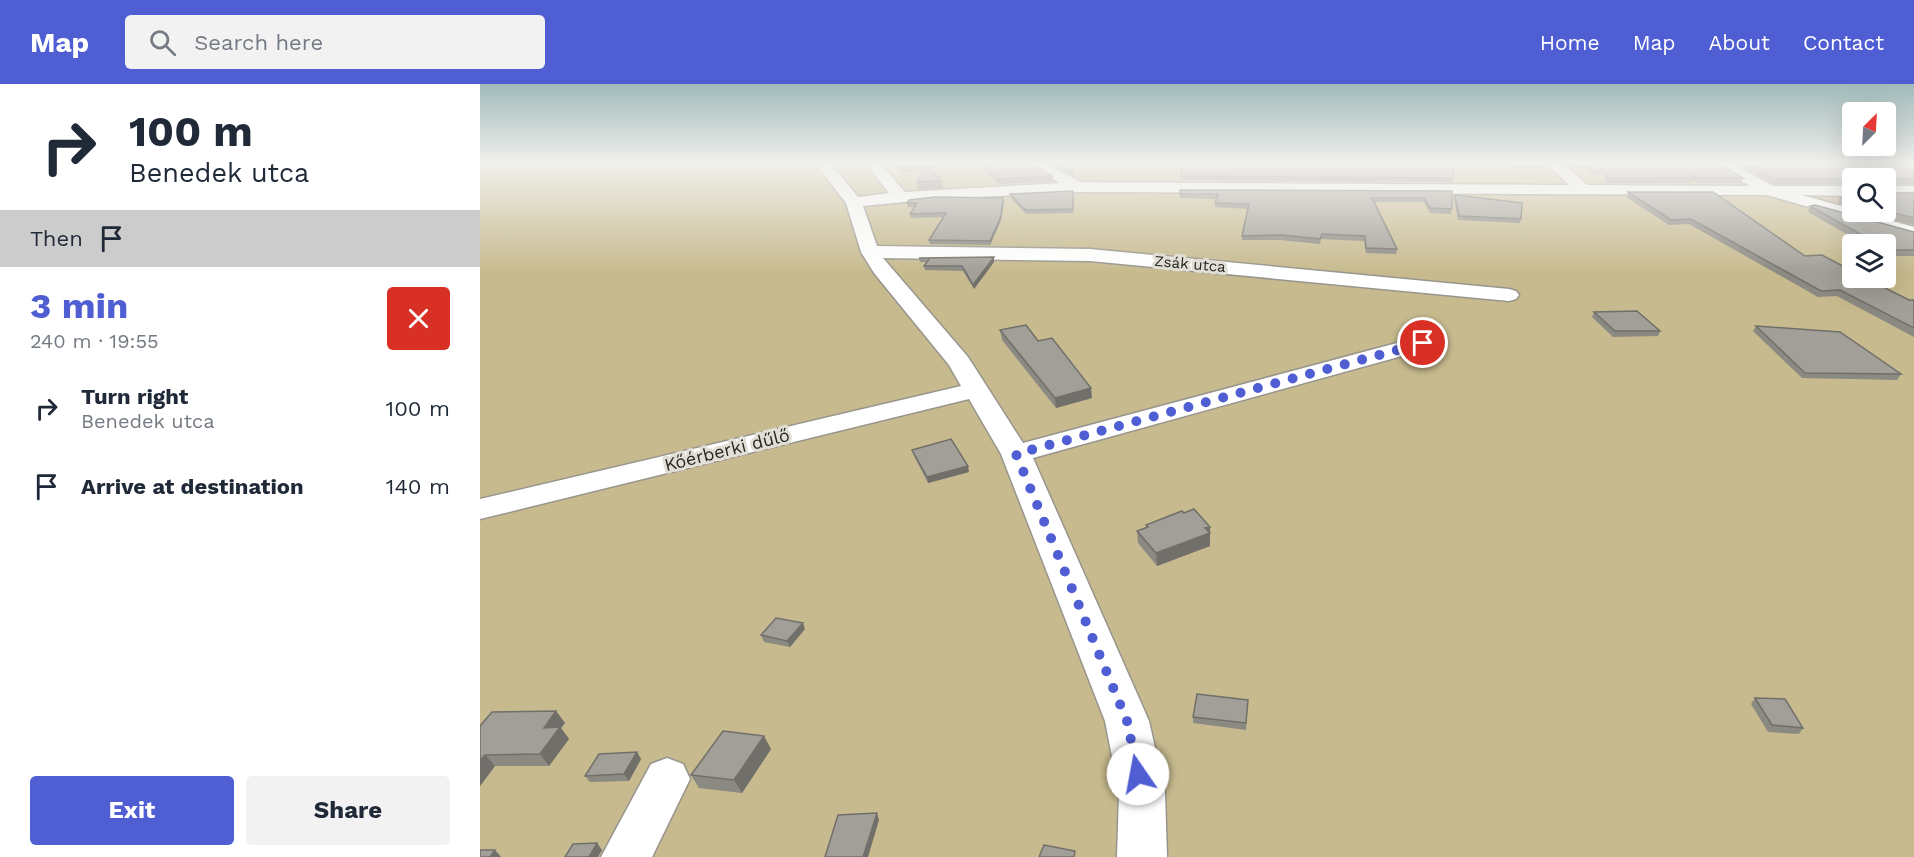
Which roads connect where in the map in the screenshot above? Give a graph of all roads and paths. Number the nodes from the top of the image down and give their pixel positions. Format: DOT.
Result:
graph roads {
  1 [pos="869,200"];
  2 [pos="1801,200"];
  3 [pos="854,202"];
  4 [pos="1914,232"];
  5 [pos="870,252"];
  6 [pos="1509,295"];
  7 [pos="1423,343"];
  8 [pos="975,390"];
  9 [pos="1016,454"];
  10 [pos="480,509"];
  11 [pos="667,779"];
  12 [pos="626,857"];
  13 [pos="1142,857"];
  1 -- 3 [label="street"];
  2 -- 4 [label="street"];
  3 -- 5 [label="street"];
  5 -- 6 [label="street, Zsák utca"];
  5 -- 8 [label="street"];
  7 -- 9 [label="street"];
  8 -- 9 [label="street"];
  8 -- 10 [label="street, Kőérberki dűlő"];
  9 -- 13 [label="street"];
  11 -- 12 [label="street"];
}
